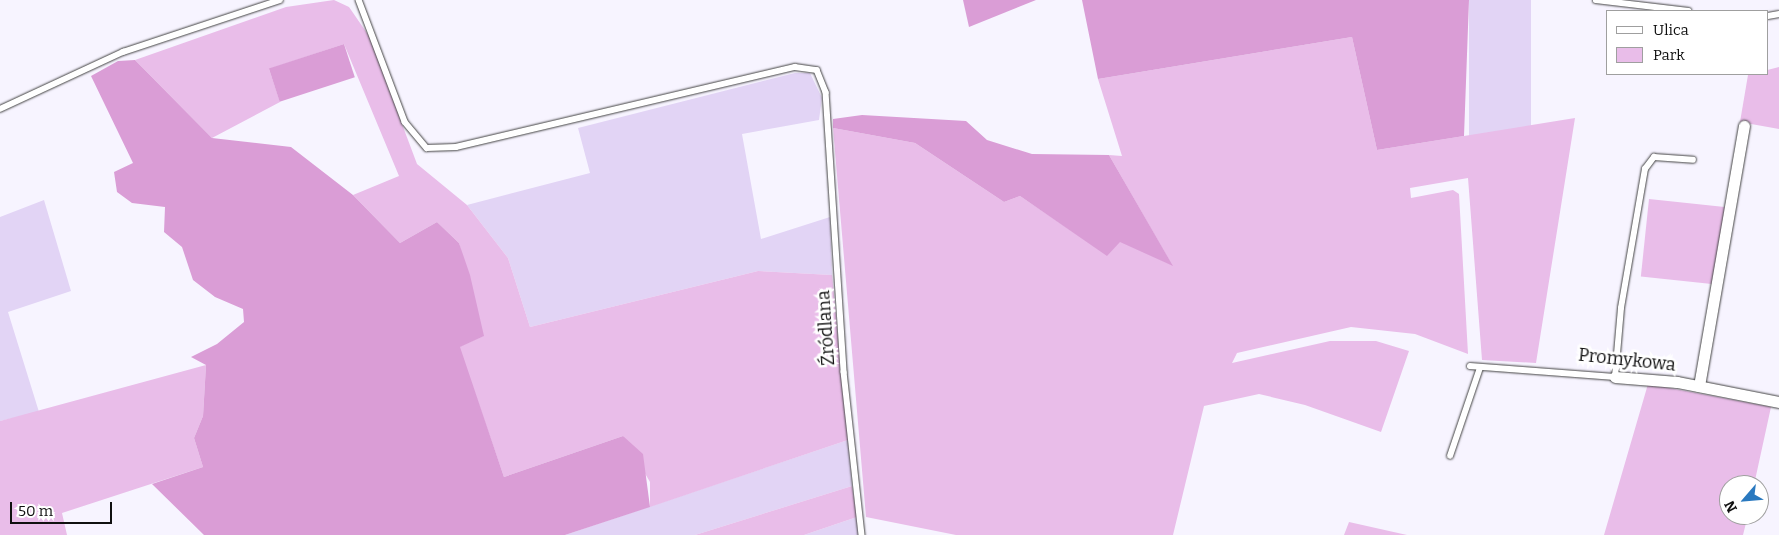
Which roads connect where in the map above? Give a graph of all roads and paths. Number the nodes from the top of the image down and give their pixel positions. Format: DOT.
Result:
graph roads {
  1 [pos="280,0"];
  2 [pos="359,0"];
  3 [pos="1596,0"];
  4 [pos="1680,10"];
  5 [pos="0,109"];
  6 [pos="1744,126"];
  7 [pos="1693,160"];
  8 [pos="1470,366"];
  9 [pos="1480,368"];
  10 [pos="1615,377"];
  11 [pos="1698,386"];
  12 [pos="1779,402"];
  13 [pos="1450,456"];
  14 [pos="862,535"];
  1 -- 5 [label="lane"];
  2 -- 14 [label="lane, Źródlana"];
  3 -- 4 [label="lane"];
  6 -- 11 [label="street"];
  7 -- 10 [label="lane"];
  8 -- 9 [label="lane, Promykowa"];
  9 -- 10 [label="lane, Promykowa"];
  9 -- 13 [label="lane"];
  10 -- 11 [label="street, Promykowa"];
  11 -- 12 [label="street, Promykowa"];
}
